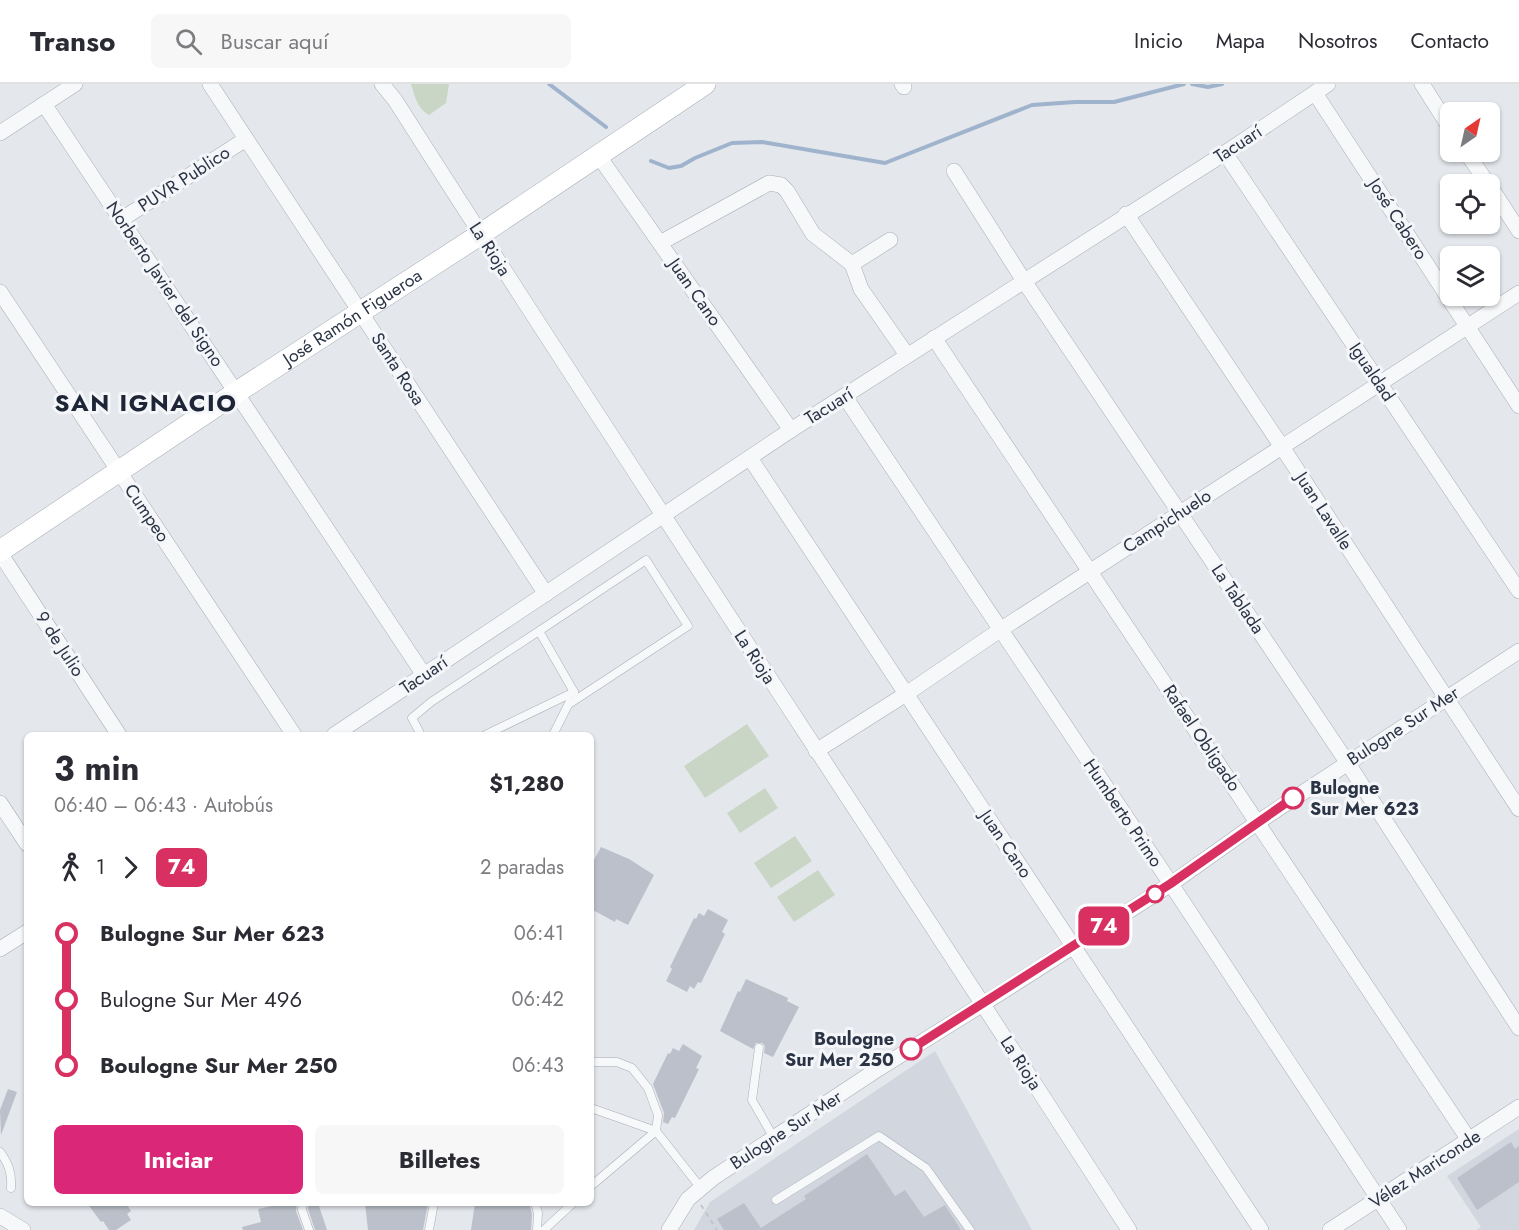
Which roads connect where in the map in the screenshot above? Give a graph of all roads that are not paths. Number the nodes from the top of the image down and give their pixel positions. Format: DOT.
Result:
graph roads {
  1 [pos="75,84"];
  2 [pos="210,84"];
  3 [pos="382,84"];
  4 [pos="705,84"];
  5 [pos="1328,84"];
  6 [pos="1422,84"];
  7 [pos="1315,93"];
  8 [pos="44,104"];
  9 [pos="1440,112"];
  10 [pos="0,133"];
  11 [pos="246,139"];
  12 [pos="1226,153"];
  13 [pos="598,155"];
  14 [pos="954,171"];
  15 [pos="1500,202"];
  16 [pos="1126,214"];
  17 [pos="122,219"];
  18 [pos="1519,231"];
  19 [pos="480,234"];
  20 [pos="890,240"];
  21 [pos="660,243"];
  22 [pos="852,264"];
  23 [pos="1024,281"];
  24 [pos="0,292"];
  25 [pos="1519,293"];
  26 [pos="361,311"];
  27 [pos="1468,327"];
  28 [pos="934,338"];
  29 [pos="907,354"];
  30 [pos="1380,384"];
  31 [pos="237,392"];
  32 [pos="845,397"];
  33 [pos="1519,406"];
  34 [pos="791,430"];
  35 [pos="1282,447"];
  36 [pos="750,458"];
  37 [pos="120,472"];
  38 [pos="1180,513"];
  39 [pos="663,516"];
  40 [pos="0,552"];
  41 [pos="1091,571"];
  42 [pos="1519,591"];
  43 [pos="546,594"];
  44 [pos="1000,630"];
  45 [pos="539,631"];
  46 [pos="1519,651"];
  47 [pos="424,675"];
  48 [pos="574,692"];
  49 [pos="906,694"];
  50 [pos="1446,698"];
  51 [pos="569,704"];
  52 [pos="117,732"];
  53 [pos="292,732"];
  54 [pos="338,732"];
  55 [pos="419,732"];
  56 [pos="491,732"];
  57 [pos="555,732"];
  58 [pos="816,751"];
  59 [pos="1347,762"];
  60 [pos="0,803"];
  61 [pos="1519,809"];
  62 [pos="1258,822"];
  63 [pos="24,839"];
  64 [pos="1170,884"];
  65 [pos="24,934"];
  66 [pos="1074,946"];
  67 [pos="0,949"];
  68 [pos="983,1004"];
  69 [pos="1519,1028"];
  70 [pos="759,1048"];
  71 [pos="594,1062"];
  72 [pos="1519,1107"];
  73 [pos="594,1109"];
  74 [pos="656,1131"];
  75 [pos="774,1138"];
  76 [pos="1469,1140"];
  77 [pos="0,1152"];
  78 [pos="594,1183"];
  79 [pos="11,1188"];
  80 [pos="697,1190"];
  81 [pos="776,1200"];
  82 [pos="1378,1200"];
  83 [pos="303,1206"];
  84 [pos="433,1206"];
  85 [pos="536,1206"];
  86 [pos="570,1206"];
  87 [pos="0,1216"];
  88 [pos="23,1230"];
  89 [pos="309,1230"];
  90 [pos="429,1230"];
  91 [pos="537,1230"];
  92 [pos="544,1230"];
  93 [pos="669,1230"];
  94 [pos="970,1230"];
  95 [pos="1129,1230"];
  96 [pos="1261,1230"];
  97 [pos="1330,1230"];
  98 [pos="1399,1230"];
  1 -- 8 [label="street"];
  2 -- 11 [label="street, Santa Rosa"];
  3 -- 19 [label="street, La Rioja"];
  4 -- 13 [label="main road, José Ramón Figueroa"];
  5 -- 7 [label="street, Tacuarí"];
  6 -- 9 [label="street"];
  7 -- 12 [label="street, Tacuarí"];
  7 -- 27 [label="street, José Cabero"];
  8 -- 10 [label="street"];
  8 -- 17 [label="street, Norberto Javier del Signo"];
  11 -- 17 [label="street, PUVR Publico"];
  11 -- 26 [label="street, Santa Rosa"];
  12 -- 16 [label="street, Tacuarí"];
  12 -- 30 [label="street, Igualdad"];
  13 -- 19 [label="main road, José Ramón Figueroa"];
  13 -- 21 [label="street, Juan Cano"];
  14 -- 23 [label="street, La Tablada"];
  15 -- 18 [label="street"];
  16 -- 23 [label="street, Tacuarí"];
  16 -- 35 [label="street, Juan Lavalle"];
  17 -- 31 [label="street, Norberto Javier del Signo"];
  19 -- 26 [label="main road, José Ramón Figueroa"];
  19 -- 39 [label="street, La Rioja"];
  20 -- 22 [label="street"];
  21 -- 22 [label="street"];
  21 -- 34 [label="street, Juan Cano"];
  22 -- 29 [label="street"];
  23 -- 28 [label="street, Tacuarí"];
  23 -- 38 [label="street, La Tablada"];
  24 -- 37 [label="street, Cumpeo"];
  25 -- 27 [label="street, Campichuelo"];
  26 -- 31 [label="main road, José Ramón Figueroa"];
  26 -- 43 [label="street, Santa Rosa"];
  27 -- 30 [label="street, Campichuelo"];
  27 -- 33 [label="street, José Cabero"];
  28 -- 29 [label="street, Tacuarí"];
  28 -- 41 [label="street, Rafael Obligado"];
  29 -- 32 [label="street, Tacuarí"];
  30 -- 35 [label="street, Campichuelo"];
  30 -- 42 [label="street, Igualdad"];
  31 -- 37 [label="main road, José Ramón Figueroa"];
  31 -- 47 [label="street, Norberto Javier del Signo"];
  32 -- 34 [label="street, Tacuarí"];
  32 -- 44 [label="street, Humberto Primo"];
  34 -- 36 [label="street, Tacuarí"];
  35 -- 38 [label="street, Campichuelo"];
  35 -- 50 [label="street, Juan Lavalle"];
  36 -- 39 [label="street, Tacuarí"];
  36 -- 49 [label="street, Juan Cano"];
  37 -- 40 [label="main road, José Ramón Figueroa"];
  37 -- 53 [label="street, Cumpeo"];
  38 -- 41 [label="street, Campichuelo"];
  38 -- 59 [label="street, La Tablada"];
  39 -- 43 [label="street, Tacuarí"];
  39 -- 58 [label="street, La Rioja"];
  40 -- 52 [label="street, 9 de Julio"];
  41 -- 44 [label="street, Campichuelo"];
  41 -- 62 [label="street, Rafael Obligado"];
  43 -- 47 [label="street, Tacuarí"];
  44 -- 49 [label="street, Campichuelo"];
  44 -- 64 [label="street, Humberto Primo"];
  45 -- 48 [label="lane"];
  45 -- 51 [label="lane"];
  45 -- 55 [label="lane"];
  46 -- 50 [label="street, Bulogne Sur Mer"];
  47 -- 54 [label="street, Tacuarí"];
  48 -- 51 [label="lane"];
  48 -- 56 [label="lane"];
  49 -- 58 [label="street, Campichuelo"];
  49 -- 66 [label="street, Juan Cano"];
  50 -- 59 [label="street, Bulogne Sur Mer"];
  50 -- 61 [label="street, Juan Lavalle"];
  51 -- 57 [label="lane"];
  58 -- 68 [label="street, La Rioja"];
  59 -- 62 [label="street, Bulogne Sur Mer"];
  59 -- 69 [label="street, La Tablada"];
  60 -- 63 [label="street"];
  62 -- 64 [label="street, Bulogne Sur Mer"];
  62 -- 76 [label="street, Rafael Obligado"];
  64 -- 66 [label="street, Bulogne Sur Mer"];
  64 -- 82 [label="street, Humberto Primo"];
  65 -- 67 [label="street"];
  66 -- 68 [label="street, Bulogne Sur Mer"];
  66 -- 96 [label="street, Juan Cano"];
  68 -- 75 [label="street, Bulogne Sur Mer"];
  68 -- 95 [label="street, La Rioja"];
  70 -- 75 [label="lane"];
  71 -- 74 [label="lane"];
  72 -- 76 [label="street, Vélez Mariconde"];
  73 -- 74 [label="lane"];
  74 -- 78 [label="lane"];
  74 -- 80 [label="lane"];
  75 -- 80 [label="street, Bulogne Sur Mer"];
  76 -- 82 [label="street, Vélez Mariconde"];
  77 -- 79 [label="lane"];
  80 -- 93 [label="street, Bulogne Sur Mer"];
  81 -- 94 [label="lane"];
  82 -- 97 [label="street, Vélez Mariconde"];
  82 -- 98 [label="street, Humberto Primo"];
  83 -- 89 [label="lane"];
  84 -- 90 [label="lane"];
  85 -- 91 [label="lane"];
  86 -- 92 [label="lane"];
  87 -- 88 [label="street"];
}
